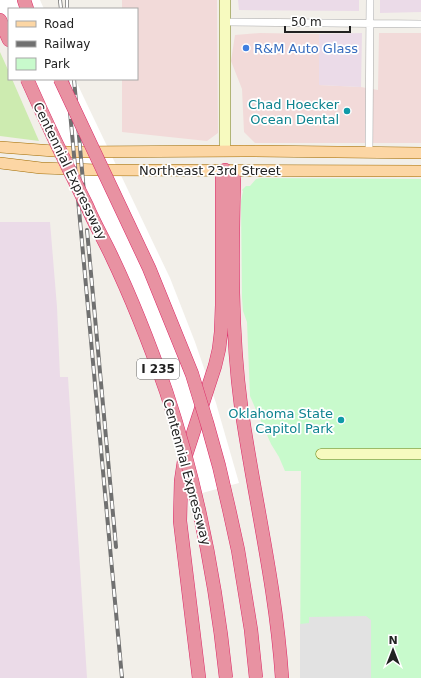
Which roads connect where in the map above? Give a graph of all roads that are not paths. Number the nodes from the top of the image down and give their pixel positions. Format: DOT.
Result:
graph roads {
  1 [pos="225,0"];
  2 [pos="370,0"];
  3 [pos="0,20"];
  4 [pos="225,22"];
  5 [pos="370,23"];
  6 [pos="421,24"];
  7 [pos="8,38"];
  8 [pos="27,80"];
  9 [pos="60,80"];
  10 [pos="0,147"];
  11 [pos="225,151"];
  12 [pos="369,153"];
  13 [pos="421,153"];
  14 [pos="0,163"];
  15 [pos="225,170"];
  16 [pos="421,171"];
  17 [pos="321,454"];
  18 [pos="421,454"];
  19 [pos="199,678"];
  20 [pos="226,678"];
  21 [pos="256,678"];
  22 [pos="282,678"];
  1 -- 4 [label="street"];
  2 -- 5 [label="street"];
  3 -- 7 [label="highway"];
  4 -- 5 [label="street"];
  4 -- 11 [label="street"];
  5 -- 6 [label="street"];
  5 -- 12 [label="street"];
  8 -- 20 [label="highway, Centennial Expressway / I 235, bridge"];
  9 -- 21 [label="highway, I 235, bridge"];
  10 -- 11 [label="main road, Northeast 23rd Street"];
  11 -- 12 [label="main road, Northeast 23rd Street"];
  11 -- 15 [label="main road"];
  12 -- 13 [label="main road, Northeast 23rd Street"];
  14 -- 15 [label="main road, Northeast 23rd Street"];
  15 -- 16 [label="main road, Northeast 23rd Street"];
  15 -- 19 [label="highway, bridge"];
  15 -- 22 [label="highway"];
  17 -- 18 [label="street"];
}
